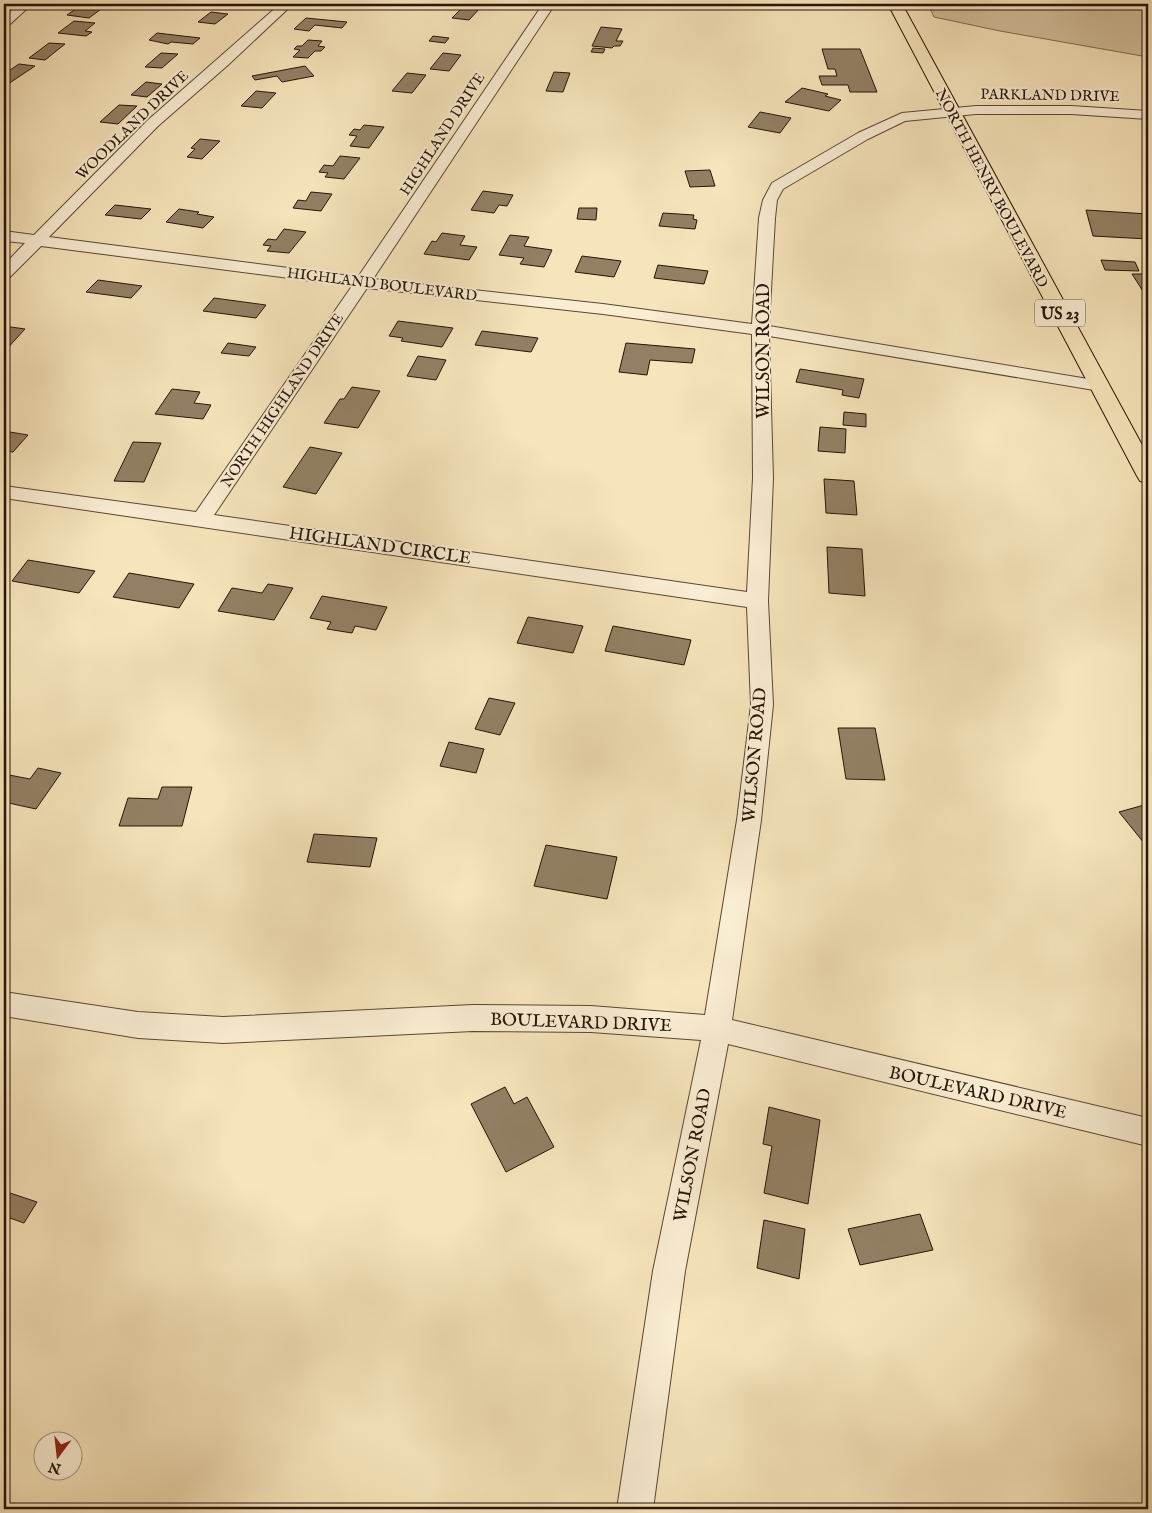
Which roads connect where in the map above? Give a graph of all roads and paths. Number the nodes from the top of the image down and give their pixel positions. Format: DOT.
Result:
graph roads {
  1 [pos="26,4"];
  2 [pos="287,4"];
  3 [pos="548,4"];
  4 [pos="894,4"];
  5 [pos="4,23"];
  6 [pos="951,111"];
  7 [pos="1148,115"];
  8 [pos="4,236"];
  9 [pos="38,240"];
  10 [pos="4,274"];
  11 [pos="363,282"];
  12 [pos="760,330"];
  13 [pos="1100,386"];
  14 [pos="1148,476"];
  15 [pos="4,492"];
  16 [pos="201,518"];
  17 [pos="757,601"];
  18 [pos="4,1004"];
  19 [pos="717,1029"];
  20 [pos="1148,1132"];
  21 [pos="635,1509"];
  1 -- 5 [label="street"];
  2 -- 9 [label="street, WOODLAND DRIVE"];
  3 -- 11 [label="street, HIGHLAND DRIVE"];
  4 -- 6 [label="main road, NORTH HENRY BOULEVARD / US 23"];
  6 -- 7 [label="street, PARKLAND DRIVE"];
  6 -- 12 [label="street, WILSON ROAD"];
  6 -- 13 [label="main road, NORTH HENRY BOULEVARD / US 23"];
  8 -- 9 [label="street, HIGHLAND BOULEVARD"];
  9 -- 10 [label="street, WOODLAND DRIVE"];
  9 -- 11 [label="street, HIGHLAND BOULEVARD"];
  11 -- 12 [label="street, HIGHLAND BOULEVARD"];
  11 -- 16 [label="street, NORTH HIGHLAND DRIVE"];
  12 -- 13 [label="street, HIGHLAND BOULEVARD"];
  12 -- 17 [label="street, WILSON ROAD"];
  13 -- 14 [label="main road, NORTH HENRY BOULEVARD / US 23"];
  15 -- 16 [label="street, HIGHLAND CIRCLE"];
  16 -- 17 [label="street, HIGHLAND CIRCLE"];
  17 -- 19 [label="street, WILSON ROAD"];
  18 -- 19 [label="street, BOULEVARD DRIVE"];
  19 -- 20 [label="street, BOULEVARD DRIVE"];
  19 -- 21 [label="street, WILSON ROAD"];
}
